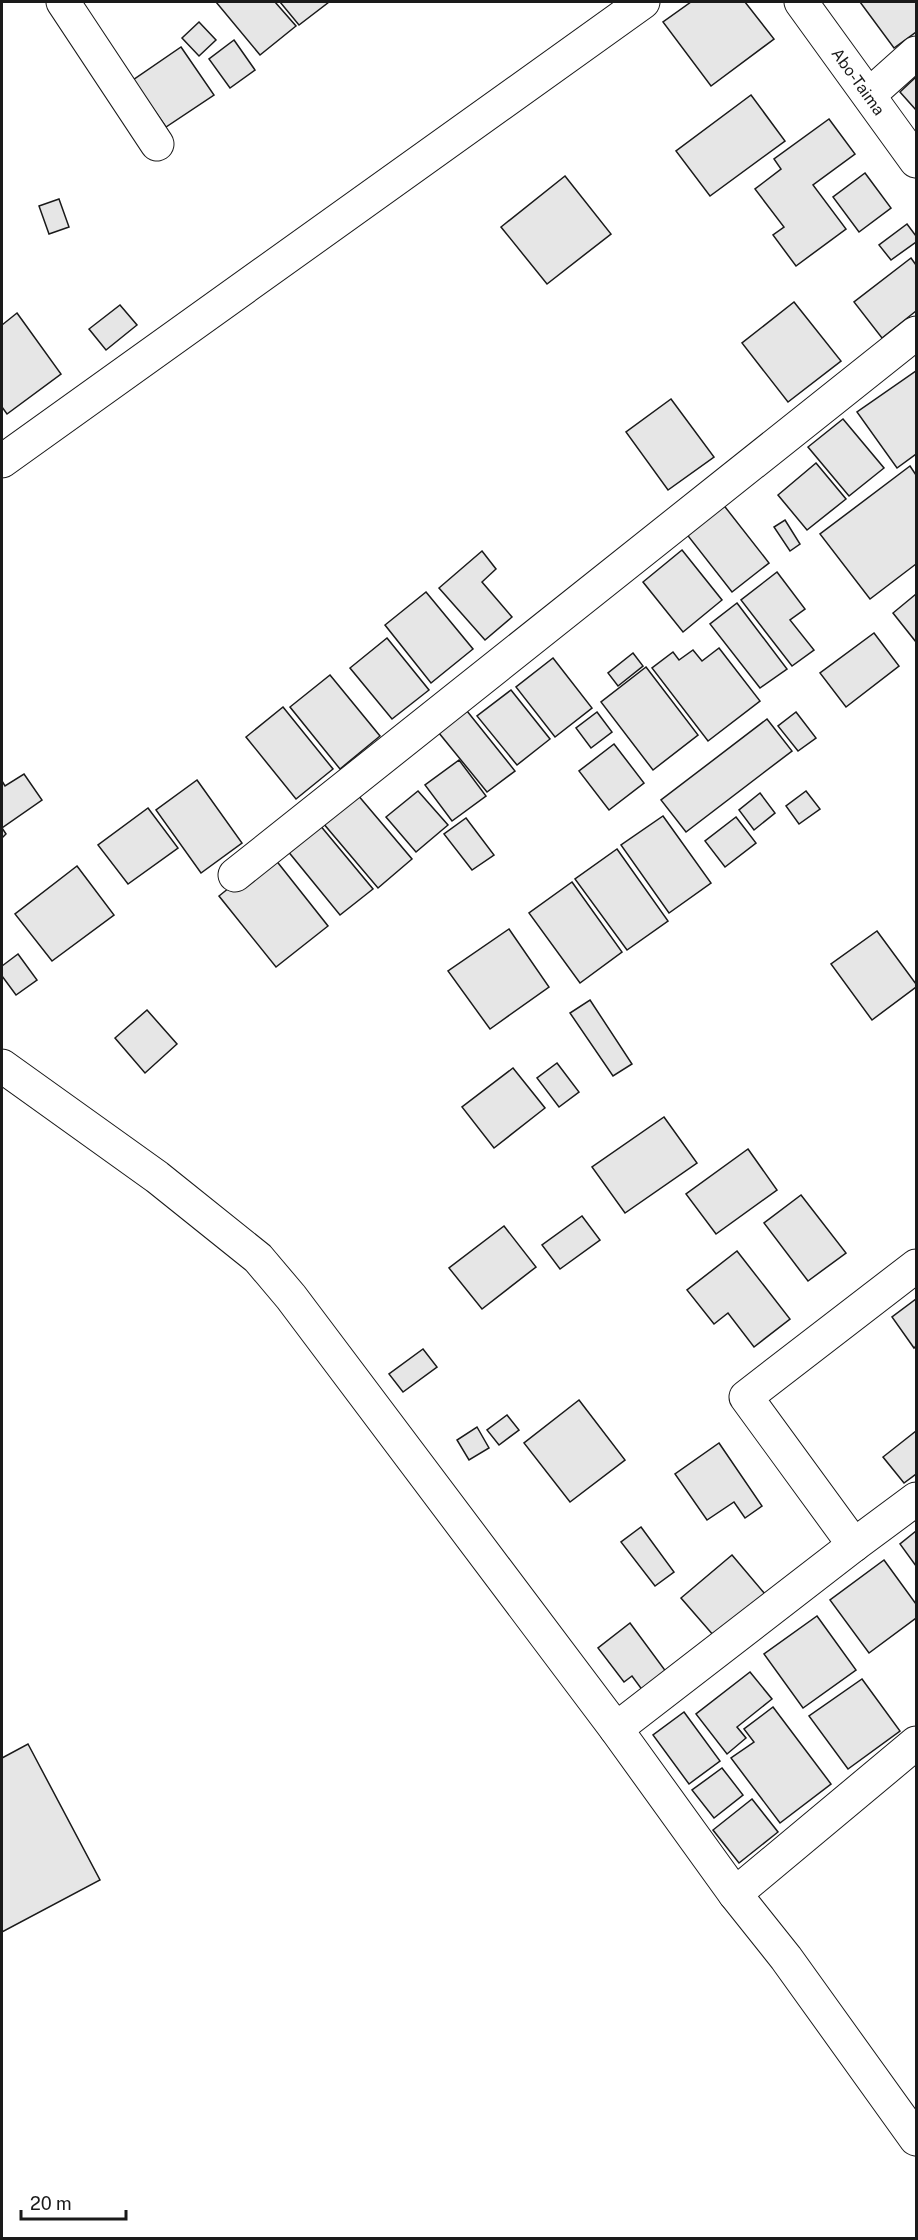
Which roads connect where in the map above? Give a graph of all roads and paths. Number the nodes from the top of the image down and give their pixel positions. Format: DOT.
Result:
graph roads {
  1 [pos="63,2"];
  2 [pos="643,2"];
  3 [pos="801,2"];
  4 [pos="916,53"];
  5 [pos="869,95"];
  6 [pos="157,144"];
  7 [pos="916,161"];
  8 [pos="916,333"];
  9 [pos="2,461"];
  10 [pos="235,874"];
  11 [pos="2,1066"];
  12 [pos="916,1266"];
  13 [pos="916,1499"];
  14 [pos="854,1545"];
  15 [pos="616,1729"];
  16 [pos="916,1743"];
  17 [pos="735,1893"];
  18 [pos="916,2139"];
  1 -- 6 [label="street"];
  2 -- 9 [label="street"];
  3 -- 5 [label="street, Abo-Taima"];
  4 -- 5 [label="street"];
  5 -- 7 [label="street, Abo-Taima"];
  8 -- 10 [label="street"];
  11 -- 15 [label="street"];
  12 -- 14 [label="street"];
  13 -- 14 [label="street"];
  14 -- 15 [label="street"];
  15 -- 17 [label="street"];
  16 -- 17 [label="street"];
  17 -- 18 [label="street"];
}
